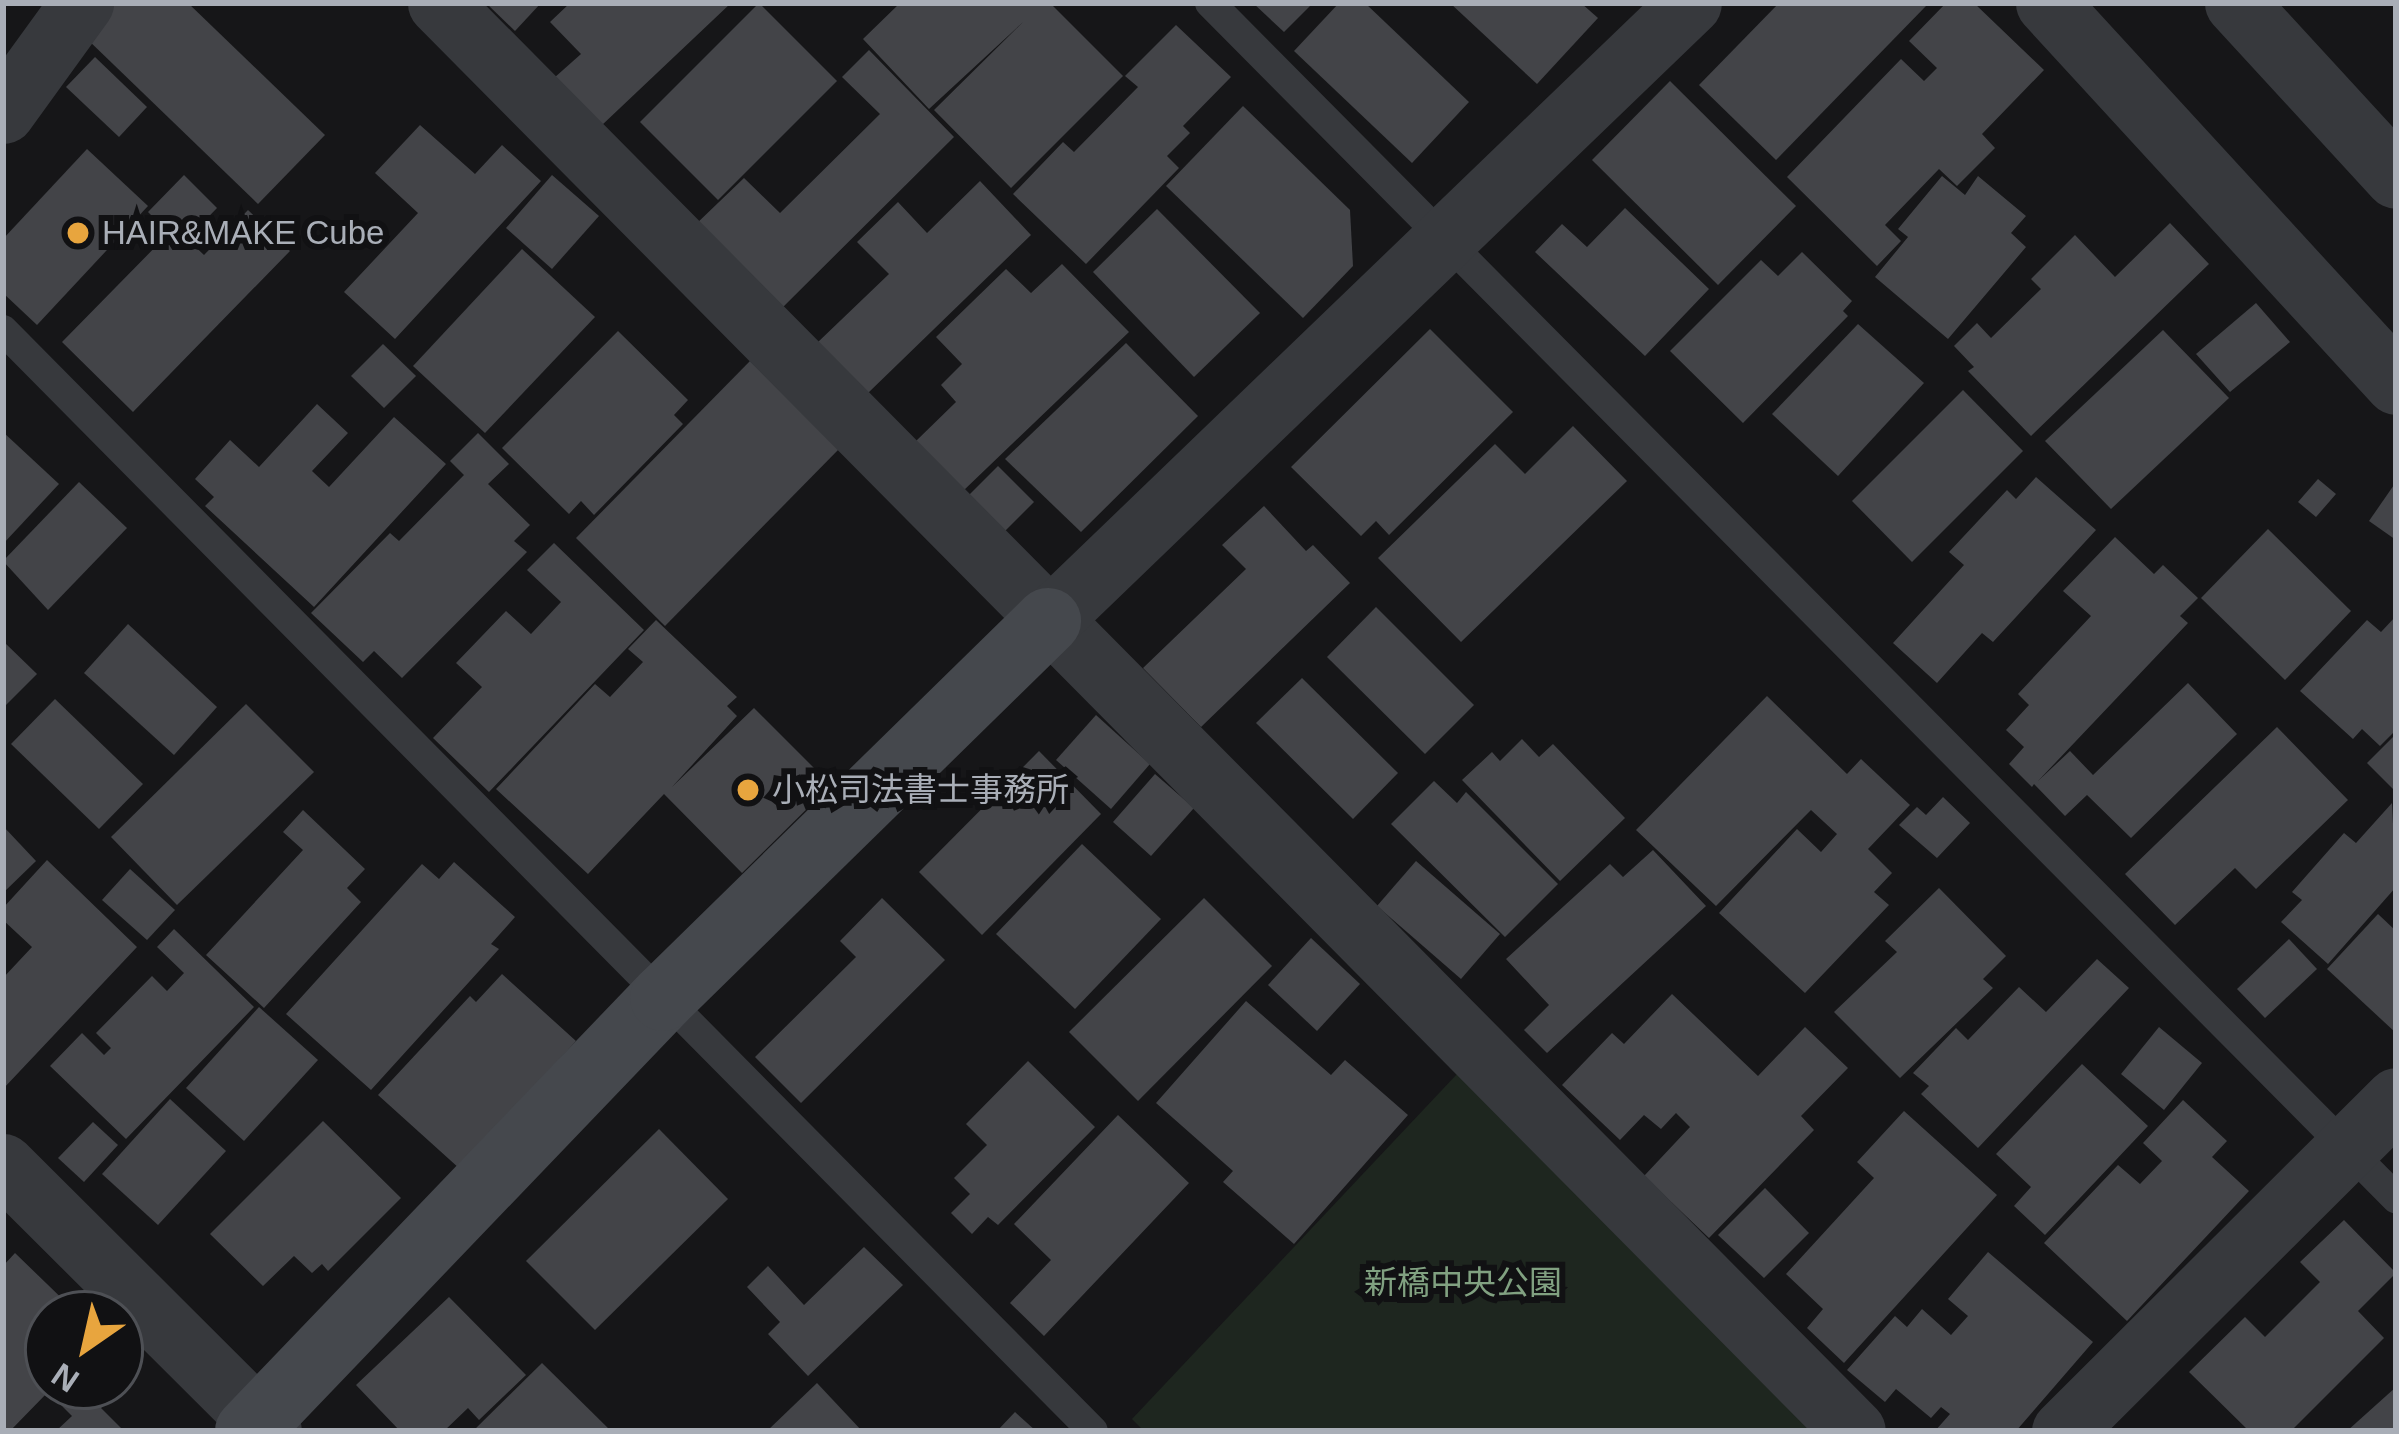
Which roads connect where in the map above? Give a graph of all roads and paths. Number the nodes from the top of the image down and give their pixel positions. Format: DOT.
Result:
graph roads {
  1 [pos="82,3"];
  2 [pos="439,3"];
  3 [pos="1210,3"];
  4 [pos="1690,3"];
  5 [pos="2048,3"];
  6 [pos="2236,3"];
  7 [pos="3,112"];
  8 [pos="2396,177"];
  9 [pos="1443,236"];
  10 [pos="3,330"];
  11 [pos="2396,382"];
  12 [pos="1048,621"];
  13 [pos="662,998"];
  14 [pos="2396,1099"];
  15 [pos="2349,1150"];
  16 [pos="3,1165"];
  17 [pos="2396,1198"];
  18 [pos="259,1427"];
  19 [pos="1094,1431"];
  20 [pos="1854,1431"];
  21 [pos="2063,1431"];
  1 -- 7 [label="street"];
  2 -- 12 [label="street"];
  3 -- 9 [label="lane"];
  4 -- 9 [label="street"];
  5 -- 11 [label="street"];
  6 -- 8 [label="street"];
  9 -- 12 [label="street"];
  9 -- 15 [label="lane"];
  10 -- 13 [label="lane"];
  12 -- 13 [label="street"];
  12 -- 20 [label="street"];
  13 -- 18 [label="street"];
  13 -- 19 [label="lane"];
  14 -- 15 [label="street"];
  15 -- 17 [label="lane"];
  15 -- 21 [label="street"];
  16 -- 18 [label="street"];
}
